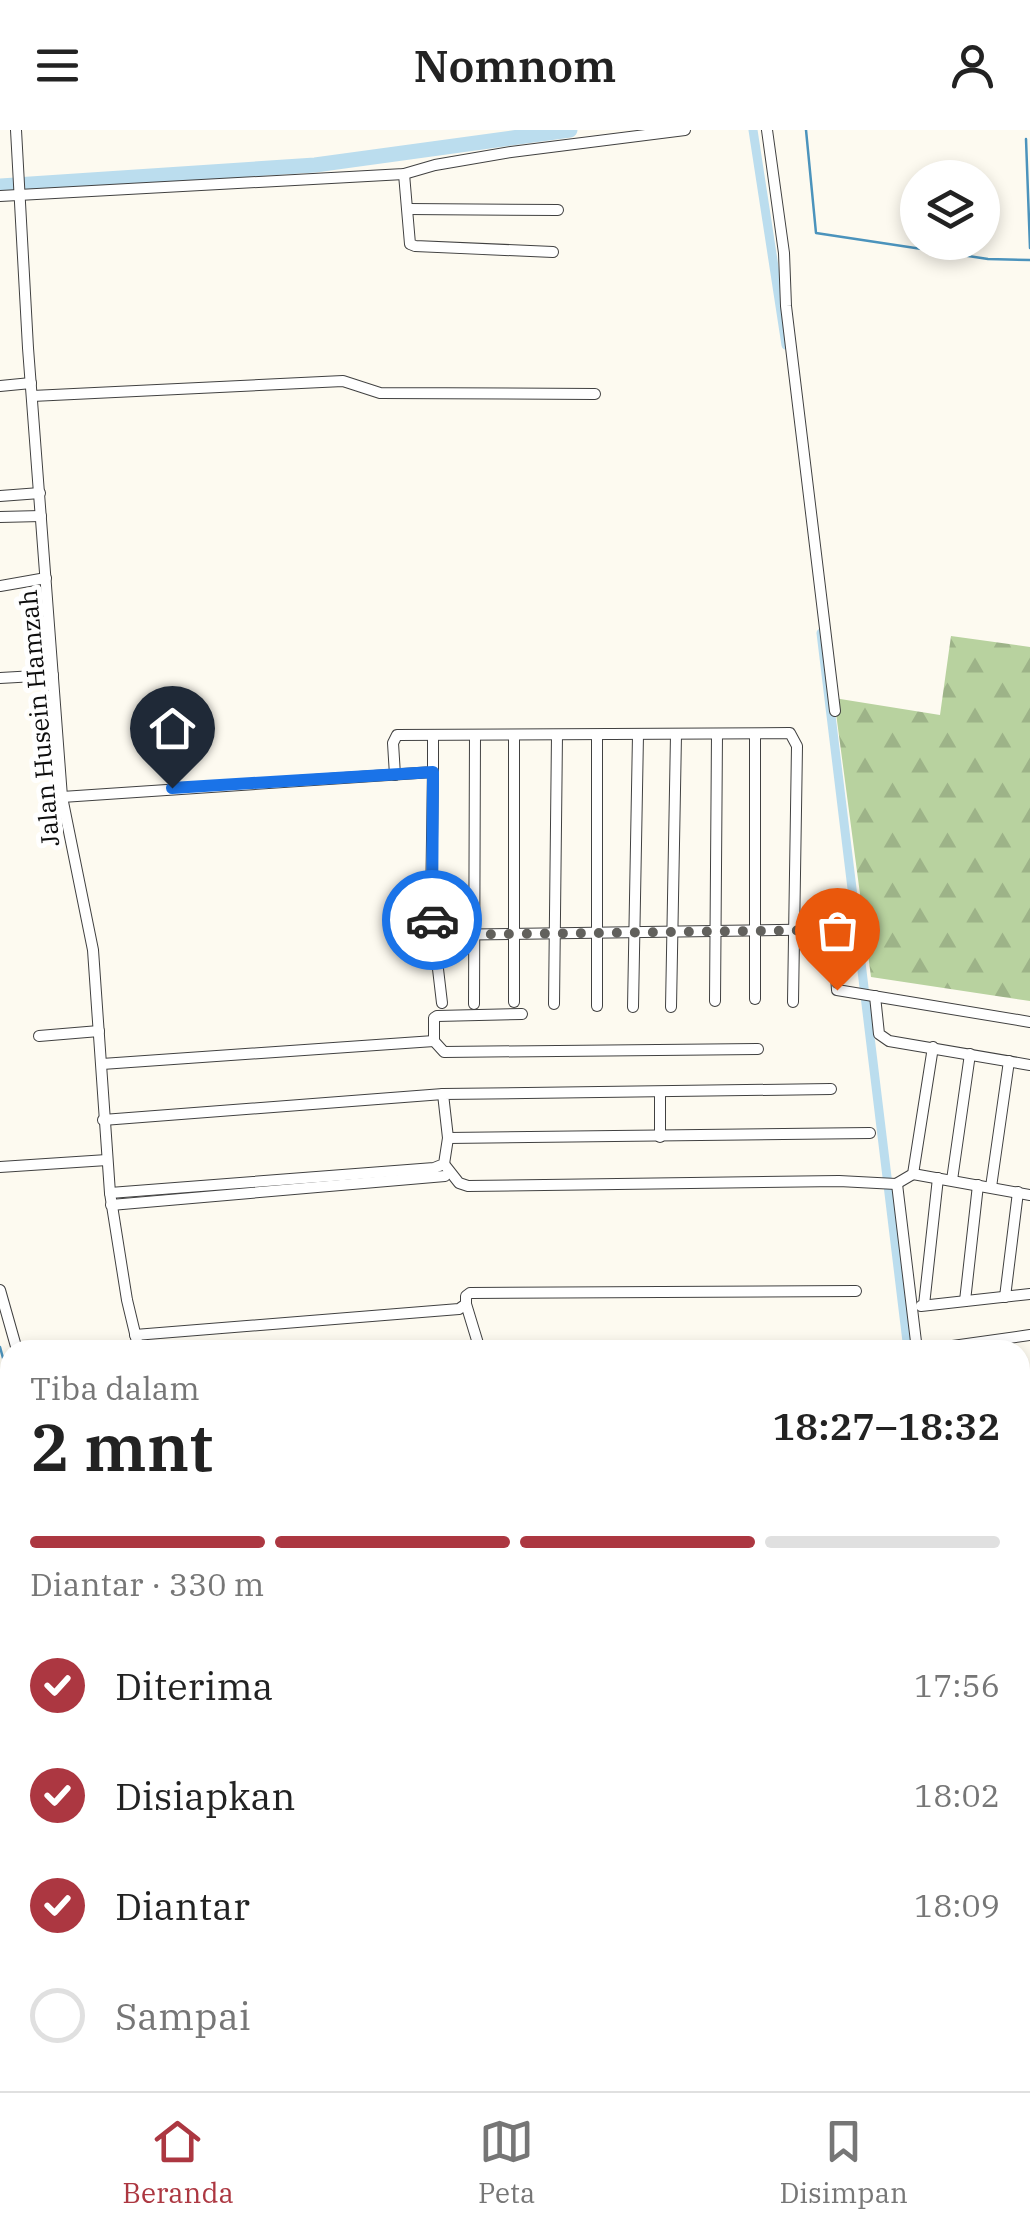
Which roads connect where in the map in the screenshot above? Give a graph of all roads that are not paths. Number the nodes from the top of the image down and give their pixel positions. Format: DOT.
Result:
graph roads {
  1 [pos="16,130"];
  2 [pos="685,130"];
  3 [pos="767,130"];
  4 [pos="404,174"];
  5 [pos="18,194"];
  6 [pos="0,196"];
  7 [pos="408,209"];
  8 [pos="558,210"];
  9 [pos="553,252"];
  10 [pos="31,383"];
  11 [pos="0,386"];
  12 [pos="595,394"];
  13 [pos="32,396"];
  14 [pos="40,493"];
  15 [pos="0,496"];
  16 [pos="41,516"];
  17 [pos="0,517"];
  18 [pos="46,578"];
  19 [pos="0,586"];
  20 [pos="52,675"];
  21 [pos="0,678"];
  22 [pos="835,711"];
  23 [pos="718,734"];
  24 [pos="755,734"];
  25 [pos="514,735"];
  26 [pos="557,735"];
  27 [pos="598,735"];
  28 [pos="638,735"];
  29 [pos="676,735"];
  30 [pos="433,736"];
  31 [pos="475,736"];
  32 [pos="433,772"];
  33 [pos="395,775"];
  34 [pos="62,796"];
  35 [pos="794,930"];
  36 [pos="714,931"];
  37 [pos="752,931"];
  38 [pos="634,932"];
  39 [pos="674,932"];
  40 [pos="595,933"];
  41 [pos="554,934"];
  42 [pos="412,935"];
  43 [pos="434,935"];
  44 [pos="514,935"];
  45 [pos="474,936"];
  46 [pos="868,995"];
  47 [pos="755,1000"];
  48 [pos="715,1001"];
  49 [pos="514,1002"];
  50 [pos="794,1002"];
  51 [pos="442,1003"];
  52 [pos="474,1004"];
  53 [pos="554,1004"];
  54 [pos="597,1006"];
  55 [pos="633,1006"];
  56 [pos="671,1007"];
  57 [pos="522,1014"];
  58 [pos="1030,1022"];
  59 [pos="99,1030"];
  60 [pos="39,1036"];
  61 [pos="434,1040"];
  62 [pos="933,1047"];
  63 [pos="758,1048"];
  64 [pos="970,1054"];
  65 [pos="1010,1061"];
  66 [pos="102,1064"];
  67 [pos="1030,1065"];
  68 [pos="831,1089"];
  69 [pos="660,1092"];
  70 [pos="444,1094"];
  71 [pos="102,1120"];
  72 [pos="870,1132"];
  73 [pos="660,1136"];
  74 [pos="448,1138"];
  75 [pos="107,1160"];
  76 [pos="0,1167"];
  77 [pos="444,1170"];
  78 [pos="913,1174"];
  79 [pos="938,1178"];
  80 [pos="952,1180"];
  81 [pos="896,1184"];
  82 [pos="978,1185"];
  83 [pos="991,1188"];
  84 [pos="1024,1193"];
  85 [pos="110,1198"];
  86 [pos="0,1290"];
  87 [pos="856,1291"];
  88 [pos="1030,1294"];
  89 [pos="1005,1296"];
  90 [pos="965,1301"];
  91 [pos="466,1304"];
  92 [pos="924,1305"];
  93 [pos="910,1308"];
  94 [pos="135,1334"];
  95 [pos="1030,1335"];
  96 [pos="1012,1337"];
  97 [pos="13,1340"];
  98 [pos="136,1340"];
  99 [pos="477,1340"];
  100 [pos="918,1340"];
  101 [pos="1000,1340"];
  102 [pos="1012,1340"];
  1 -- 5 [label="street, Jalan Husein Hamzah"];
  2 -- 4 [label="street"];
  3 -- 22 [label="street"];
  4 -- 5 [label="street"];
  4 -- 7 [label="street"];
  5 -- 6 [label="street"];
  5 -- 10 [label="street, Jalan Husein Hamzah"];
  7 -- 8 [label="street"];
  7 -- 9 [label="street"];
  10 -- 11 [label="street"];
  10 -- 13 [label="street, Jalan Husein Hamzah"];
  12 -- 13 [label="street"];
  13 -- 14 [label="street, Jalan Husein Hamzah"];
  14 -- 15 [label="street"];
  14 -- 16 [label="street, Jalan Husein Hamzah"];
  16 -- 17 [label="street"];
  16 -- 18 [label="street, Jalan Husein Hamzah"];
  18 -- 19 [label="street"];
  18 -- 20 [label="street, Jalan Husein Hamzah"];
  20 -- 21 [label="street"];
  20 -- 34 [label="street, Jalan Husein Hamzah"];
  23 -- 24 [label="street"];
  23 -- 29 [label="street"];
  23 -- 36 [label="street"];
  24 -- 35 [label="street"];
  24 -- 37 [label="street"];
  25 -- 26 [label="street"];
  25 -- 31 [label="street"];
  25 -- 44 [label="street"];
  26 -- 27 [label="street"];
  26 -- 41 [label="street"];
  27 -- 28 [label="street"];
  27 -- 40 [label="street"];
  28 -- 29 [label="street"];
  28 -- 38 [label="street"];
  29 -- 39 [label="street"];
  30 -- 31 [label="street"];
  30 -- 32 [label="street"];
  30 -- 33 [label="street"];
  31 -- 45 [label="street"];
  32 -- 33 [label="street"];
  32 -- 43 [label="street"];
  33 -- 34 [label="street"];
  34 -- 59 [label="street, Jalan Husein Hamzah"];
  35 -- 37 [label="street"];
  35 -- 46 [label="street"];
  35 -- 50 [label="street"];
  36 -- 37 [label="street"];
  36 -- 39 [label="street"];
  36 -- 48 [label="street"];
  37 -- 47 [label="street"];
  38 -- 39 [label="street"];
  38 -- 40 [label="street"];
  38 -- 55 [label="street"];
  39 -- 56 [label="street"];
  40 -- 41 [label="street"];
  40 -- 54 [label="street"];
  41 -- 44 [label="street"];
  41 -- 53 [label="street"];
  42 -- 43 [label="street"];
  43 -- 45 [label="street"];
  43 -- 51 [label="street"];
  44 -- 45 [label="street"];
  44 -- 49 [label="street"];
  45 -- 52 [label="street"];
  46 -- 58 [label="street"];
  46 -- 62 [label="street"];
  57 -- 61 [label="street"];
  59 -- 60 [label="street"];
  59 -- 66 [label="street, Jalan Husein Hamzah"];
  61 -- 63 [label="street"];
  61 -- 66 [label="street"];
  62 -- 64 [label="street"];
  62 -- 78 [label="street"];
  64 -- 65 [label="street"];
  64 -- 80 [label="street"];
  65 -- 67 [label="street"];
  65 -- 83 [label="street"];
  66 -- 71 [label="street, Jalan Husein Hamzah"];
  68 -- 69 [label="street"];
  69 -- 70 [label="street"];
  69 -- 73 [label="street"];
  70 -- 71 [label="street"];
  70 -- 74 [label="street"];
  71 -- 75 [label="street, Jalan Husein Hamzah"];
  72 -- 73 [label="street"];
  73 -- 74 [label="street"];
  74 -- 77 [label="street"];
  75 -- 76 [label="street"];
  75 -- 85 [label="street, Jalan Husein Hamzah"];
  77 -- 81 [label="street"];
  77 -- 85 [label="street"];
  78 -- 79 [label="street"];
  78 -- 81 [label="street"];
  79 -- 80 [label="street"];
  79 -- 92 [label="street"];
  80 -- 82 [label="street"];
  81 -- 93 [label="street"];
  82 -- 83 [label="street"];
  82 -- 90 [label="street"];
  83 -- 84 [label="street"];
  84 -- 89 [label="street"];
  85 -- 94 [label="street, Jalan Husein Hamzah"];
  86 -- 97 [label="street"];
  87 -- 91 [label="street"];
  88 -- 89 [label="street"];
  89 -- 90 [label="street"];
  90 -- 92 [label="street"];
  91 -- 94 [label="street"];
  91 -- 99 [label="street"];
  92 -- 93 [label="street"];
  93 -- 100 [label="street"];
  94 -- 98 [label="street, Jalan Husein Hamzah"];
  95 -- 96 [label="street"];
  96 -- 101 [label="street"];
  96 -- 102 [label="street"];
}
